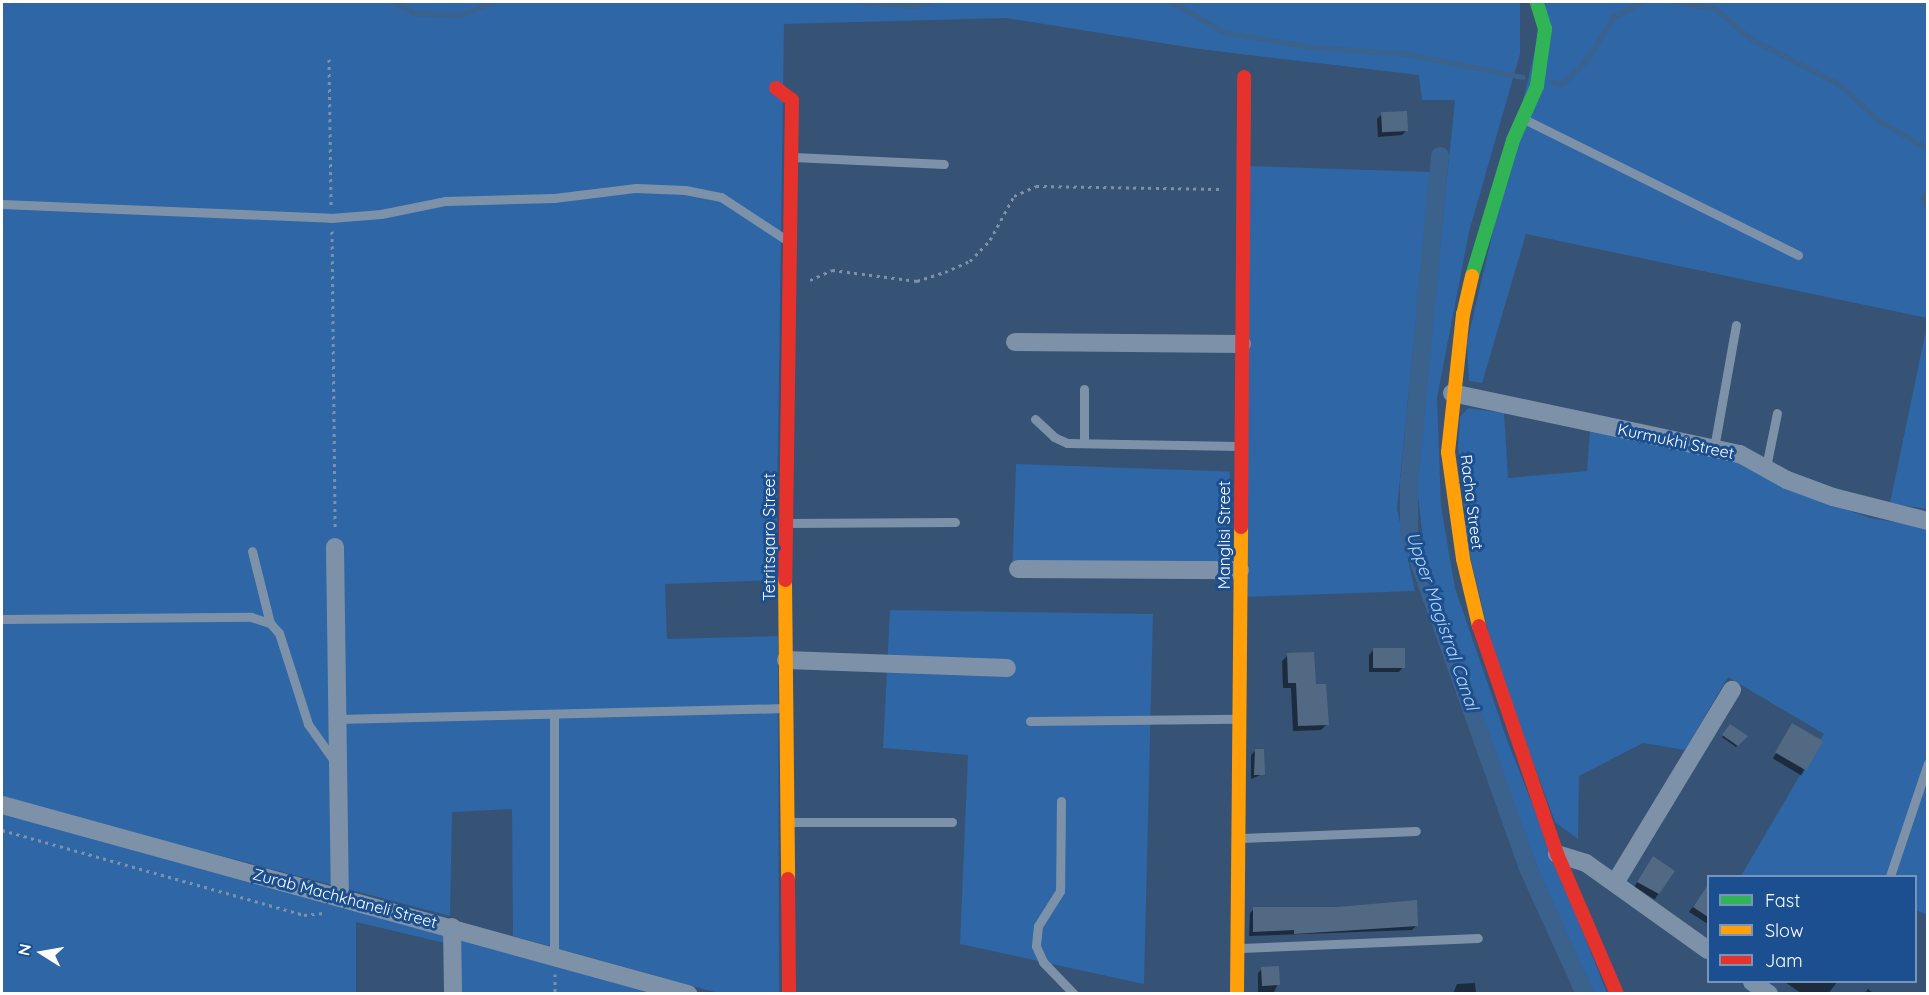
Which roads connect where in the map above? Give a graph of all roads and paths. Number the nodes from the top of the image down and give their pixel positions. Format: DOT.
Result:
graph roads {
  1 [pos="1537,2"];
  2 [pos="329,59"];
  3 [pos="1244,77"];
  4 [pos="776,88"];
  5 [pos="1523,118"];
  6 [pos="791,157"];
  7 [pos="944,164"];
  8 [pos="1243,190"];
  9 [pos="2,204"];
  10 [pos="331,218"];
  11 [pos="789,242"];
  12 [pos="1798,255"];
  13 [pos="789,299"];
  14 [pos="1736,325"];
  15 [pos="1015,342"];
  16 [pos="1242,344"];
  17 [pos="1084,389"];
  18 [pos="1452,393"];
  19 [pos="1777,413"];
  20 [pos="1035,419"];
  21 [pos="1084,443"];
  22 [pos="1241,446"];
  23 [pos="1714,448"];
  24 [pos="1766,467"];
  25 [pos="1928,521"];
  26 [pos="955,522"];
  27 [pos="785,523"];
  28 [pos="335,547"];
  29 [pos="252,551"];
  30 [pos="1018,569"];
  31 [pos="1240,570"];
  32 [pos="2,620"];
  33 [pos="270,623"];
  34 [pos="786,660"];
  35 [pos="1007,668"];
  36 [pos="1732,690"];
  37 [pos="787,708"];
  38 [pos="554,714"];
  39 [pos="338,719"];
  40 [pos="1239,719"];
  41 [pos="1030,721"];
  42 [pos="1928,763"];
  43 [pos="338,766"];
  44 [pos="1061,801"];
  45 [pos="2,805"];
  46 [pos="788,822"];
  47 [pos="952,822"];
  48 [pos="2,830"];
  49 [pos="1416,831"];
  50 [pos="1238,838"];
  51 [pos="1557,854"];
  52 [pos="1890,875"];
  53 [pos="1615,883"];
  54 [pos="347,898"];
  55 [pos="452,927"];
  56 [pos="1478,938"];
  57 [pos="1238,948"];
  58 [pos="1707,949"];
  59 [pos="554,955"];
  60 [pos="1755,983"];
  61 [pos="453,993"];
  62 [pos="688,993"];
  63 [pos="789,993"];
  64 [pos="1074,993"];
  65 [pos="1237,993"];
  66 [pos="1617,993"];
  67 [pos="1769,993"];
  1 -- 5 [label="street, Racha Street"];
  2 -- 10 [label="path"];
  3 -- 8 [label="street, Manglisi Street"];
  4 -- 6 [label="street, Tetritsqaro Street"];
  5 -- 12 [label="lane"];
  5 -- 18 [label="street, Racha Street"];
  6 -- 7 [label="lane"];
  6 -- 11 [label="street, Tetritsqaro Street"];
  8 -- 13 [label="path"];
  8 -- 16 [label="street, Manglisi Street"];
  9 -- 10 [label="lane"];
  10 -- 11 [label="lane"];
  10 -- 28 [label="path"];
  11 -- 13 [label="street, Tetritsqaro Street"];
  13 -- 27 [label="street, Tetritsqaro Street"];
  14 -- 23 [label="lane"];
  15 -- 16 [label="street"];
  16 -- 22 [label="street, Manglisi Street"];
  17 -- 21 [label="lane"];
  18 -- 23 [label="street, Kurmukhi Street"];
  18 -- 51 [label="street, Racha Street"];
  19 -- 24 [label="lane"];
  20 -- 21 [label="lane"];
  21 -- 22 [label="lane"];
  22 -- 31 [label="street, Manglisi Street"];
  23 -- 24 [label="street, Kurmukhi Street"];
  24 -- 25 [label="street, Kurmukhi Street"];
  26 -- 27 [label="lane"];
  27 -- 34 [label="street, Tetritsqaro Street"];
  28 -- 39 [label="street"];
  29 -- 33 [label="lane"];
  30 -- 31 [label="street"];
  31 -- 40 [label="street, Manglisi Street"];
  32 -- 33 [label="lane"];
  33 -- 43 [label="lane"];
  34 -- 35 [label="street"];
  34 -- 37 [label="street, Tetritsqaro Street"];
  36 -- 53 [label="street"];
  37 -- 38 [label="lane"];
  37 -- 46 [label="street, Tetritsqaro Street"];
  38 -- 39 [label="lane"];
  38 -- 59 [label="lane"];
  39 -- 43 [label="street"];
  40 -- 41 [label="lane"];
  40 -- 50 [label="street, Manglisi Street"];
  42 -- 52 [label="lane"];
  43 -- 54 [label="street"];
  44 -- 64 [label="lane"];
  45 -- 54 [label="street, Zurab Machkhaneli Street"];
  46 -- 47 [label="lane"];
  46 -- 63 [label="street, Tetritsqaro Street"];
  48 -- 54 [label="path"];
  49 -- 50 [label="lane"];
  50 -- 57 [label="street, Manglisi Street"];
  51 -- 53 [label="street"];
  51 -- 66 [label="street, Racha Street"];
  53 -- 58 [label="street"];
  54 -- 55 [label="street, Zurab Machkhaneli Street"];
  55 -- 59 [label="street, Zurab Machkhaneli Street"];
  55 -- 61 [label="street"];
  56 -- 57 [label="lane"];
  57 -- 65 [label="street, Manglisi Street"];
  59 -- 62 [label="street, Zurab Machkhaneli Street"];
  60 -- 67 [label="street"];
}
